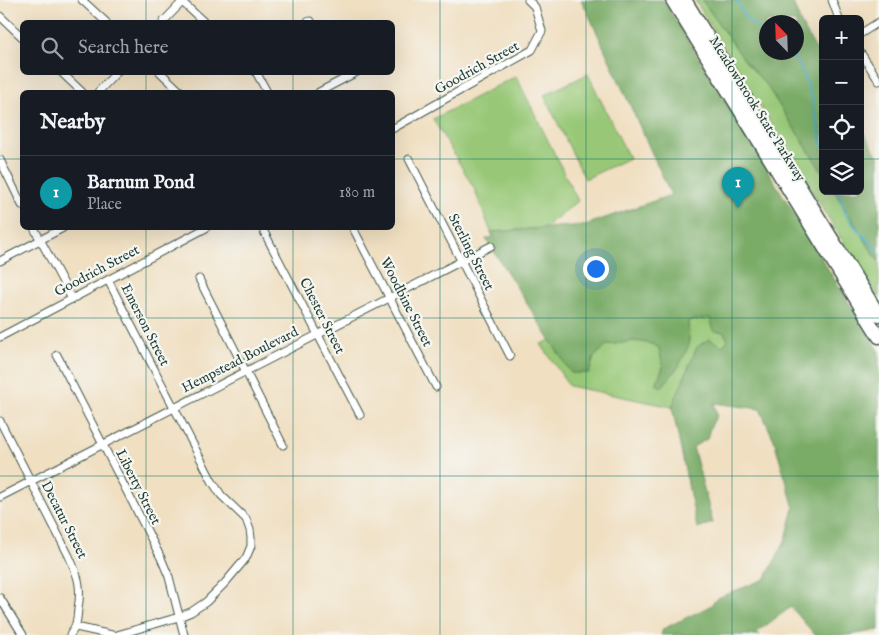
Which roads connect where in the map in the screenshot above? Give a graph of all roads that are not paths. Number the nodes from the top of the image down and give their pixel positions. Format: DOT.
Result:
graph roads {
  1 [pos="82,0"];
  2 [pos="528,0"];
  3 [pos="672,0"];
  4 [pos="685,0"];
  5 [pos="832,0"];
  6 [pos="182,1"];
  7 [pos="838,15"];
  8 [pos="0,16"];
  9 [pos="104,20"];
  10 [pos="165,20"];
  11 [pos="202,20"];
  12 [pos="879,22"];
  13 [pos="864,31"];
  14 [pos="20,35"];
  15 [pos="864,58"];
  16 [pos="64,75"];
  17 [pos="114,75"];
  18 [pos="163,75"];
  19 [pos="258,75"];
  20 [pos="351,75"];
  21 [pos="879,81"];
  22 [pos="80,90"];
  23 [pos="100,90"];
  24 [pos="179,90"];
  25 [pos="266,90"];
  26 [pos="322,90"];
  27 [pos="395,127"];
  28 [pos="0,160"];
  29 [pos="409,160"];
  30 [pos="20,201"];
  31 [pos="35,230"];
  32 [pos="59,230"];
  33 [pos="202,230"];
  34 [pos="263,230"];
  35 [pos="354,230"];
  36 [pos="41,239"];
  37 [pos="491,246"];
  38 [pos="0,261"];
  39 [pos="461,261"];
  40 [pos="199,279"];
  41 [pos="108,280"];
  42 [pos="72,298"];
  43 [pos="390,298"];
  44 [pos="879,315"];
  45 [pos="318,334"];
  46 [pos="879,336"];
  47 [pos="0,337"];
  48 [pos="57,356"];
  49 [pos="510,356"];
  50 [pos="246,371"];
  51 [pos="436,387"];
  52 [pos="174,408"];
  53 [pos="360,415"];
  54 [pos="0,422"];
  55 [pos="102,445"];
  56 [pos="282,445"];
  57 [pos="31,481"];
  58 [pos="0,497"];
  59 [pos="0,598"];
  60 [pos="179,617"];
  61 [pos="76,627"];
  62 [pos="24,635"];
  63 [pos="70,635"];
  64 [pos="112,635"];
  65 [pos="118,635"];
  66 [pos="184,635"];
  1 -- 9 [label="street"];
  2 -- 27 [label="street, Goodrich Street"];
  3 -- 46 [label="highway, Meadowbrook State Parkway"];
  4 -- 44 [label="highway, Meadowbrook State Parkway"];
  5 -- 7 [label="street"];
  6 -- 10 [label="street"];
  6 -- 11 [label="street"];
  8 -- 14 [label="street"];
  12 -- 13 [label="street"];
  15 -- 21 [label="street"];
  16 -- 22 [label="street"];
  17 -- 23 [label="street"];
  18 -- 24 [label="street"];
  19 -- 25 [label="street"];
  20 -- 26 [label="street"];
  28 -- 30 [label="street"];
  29 -- 39 [label="street, Sterling Street"];
  31 -- 36 [label="street"];
  32 -- 36 [label="street"];
  33 -- 41 [label="street, Goodrich Street"];
  34 -- 45 [label="street, Chester Street"];
  35 -- 43 [label="street, Woodbine Street"];
  36 -- 38 [label="street"];
  36 -- 42 [label="street"];
  37 -- 39 [label="street, Hempstead Boulevard"];
  39 -- 43 [label="street, Hempstead Boulevard"];
  39 -- 49 [label="street, Sterling Street"];
  40 -- 50 [label="street"];
  41 -- 42 [label="street, Goodrich Street"];
  41 -- 52 [label="street, Emerson Street"];
  42 -- 47 [label="street, Goodrich Street"];
  43 -- 45 [label="street, Hempstead Boulevard"];
  43 -- 51 [label="street, Woodbine Street"];
  45 -- 50 [label="street, Hempstead Boulevard"];
  45 -- 53 [label="street, Chester Street"];
  48 -- 55 [label="street, Liberty Street"];
  50 -- 52 [label="street, Hempstead Boulevard"];
  50 -- 56 [label="street"];
  52 -- 55 [label="street, Hempstead Boulevard"];
  52 -- 60 [label="street, Emerson Street"];
  54 -- 57 [label="street, Decatur Street"];
  55 -- 57 [label="street, Hempstead Boulevard"];
  55 -- 60 [label="street, Liberty Street"];
  57 -- 58 [label="street, Hempstead Boulevard"];
  57 -- 61 [label="street, Decatur Street"];
  59 -- 62 [label="street"];
  60 -- 65 [label="street, Emerson Street"];
  60 -- 66 [label="street, Liberty Street"];
  61 -- 63 [label="street, Decatur Street"];
  61 -- 64 [label="street"];
}
